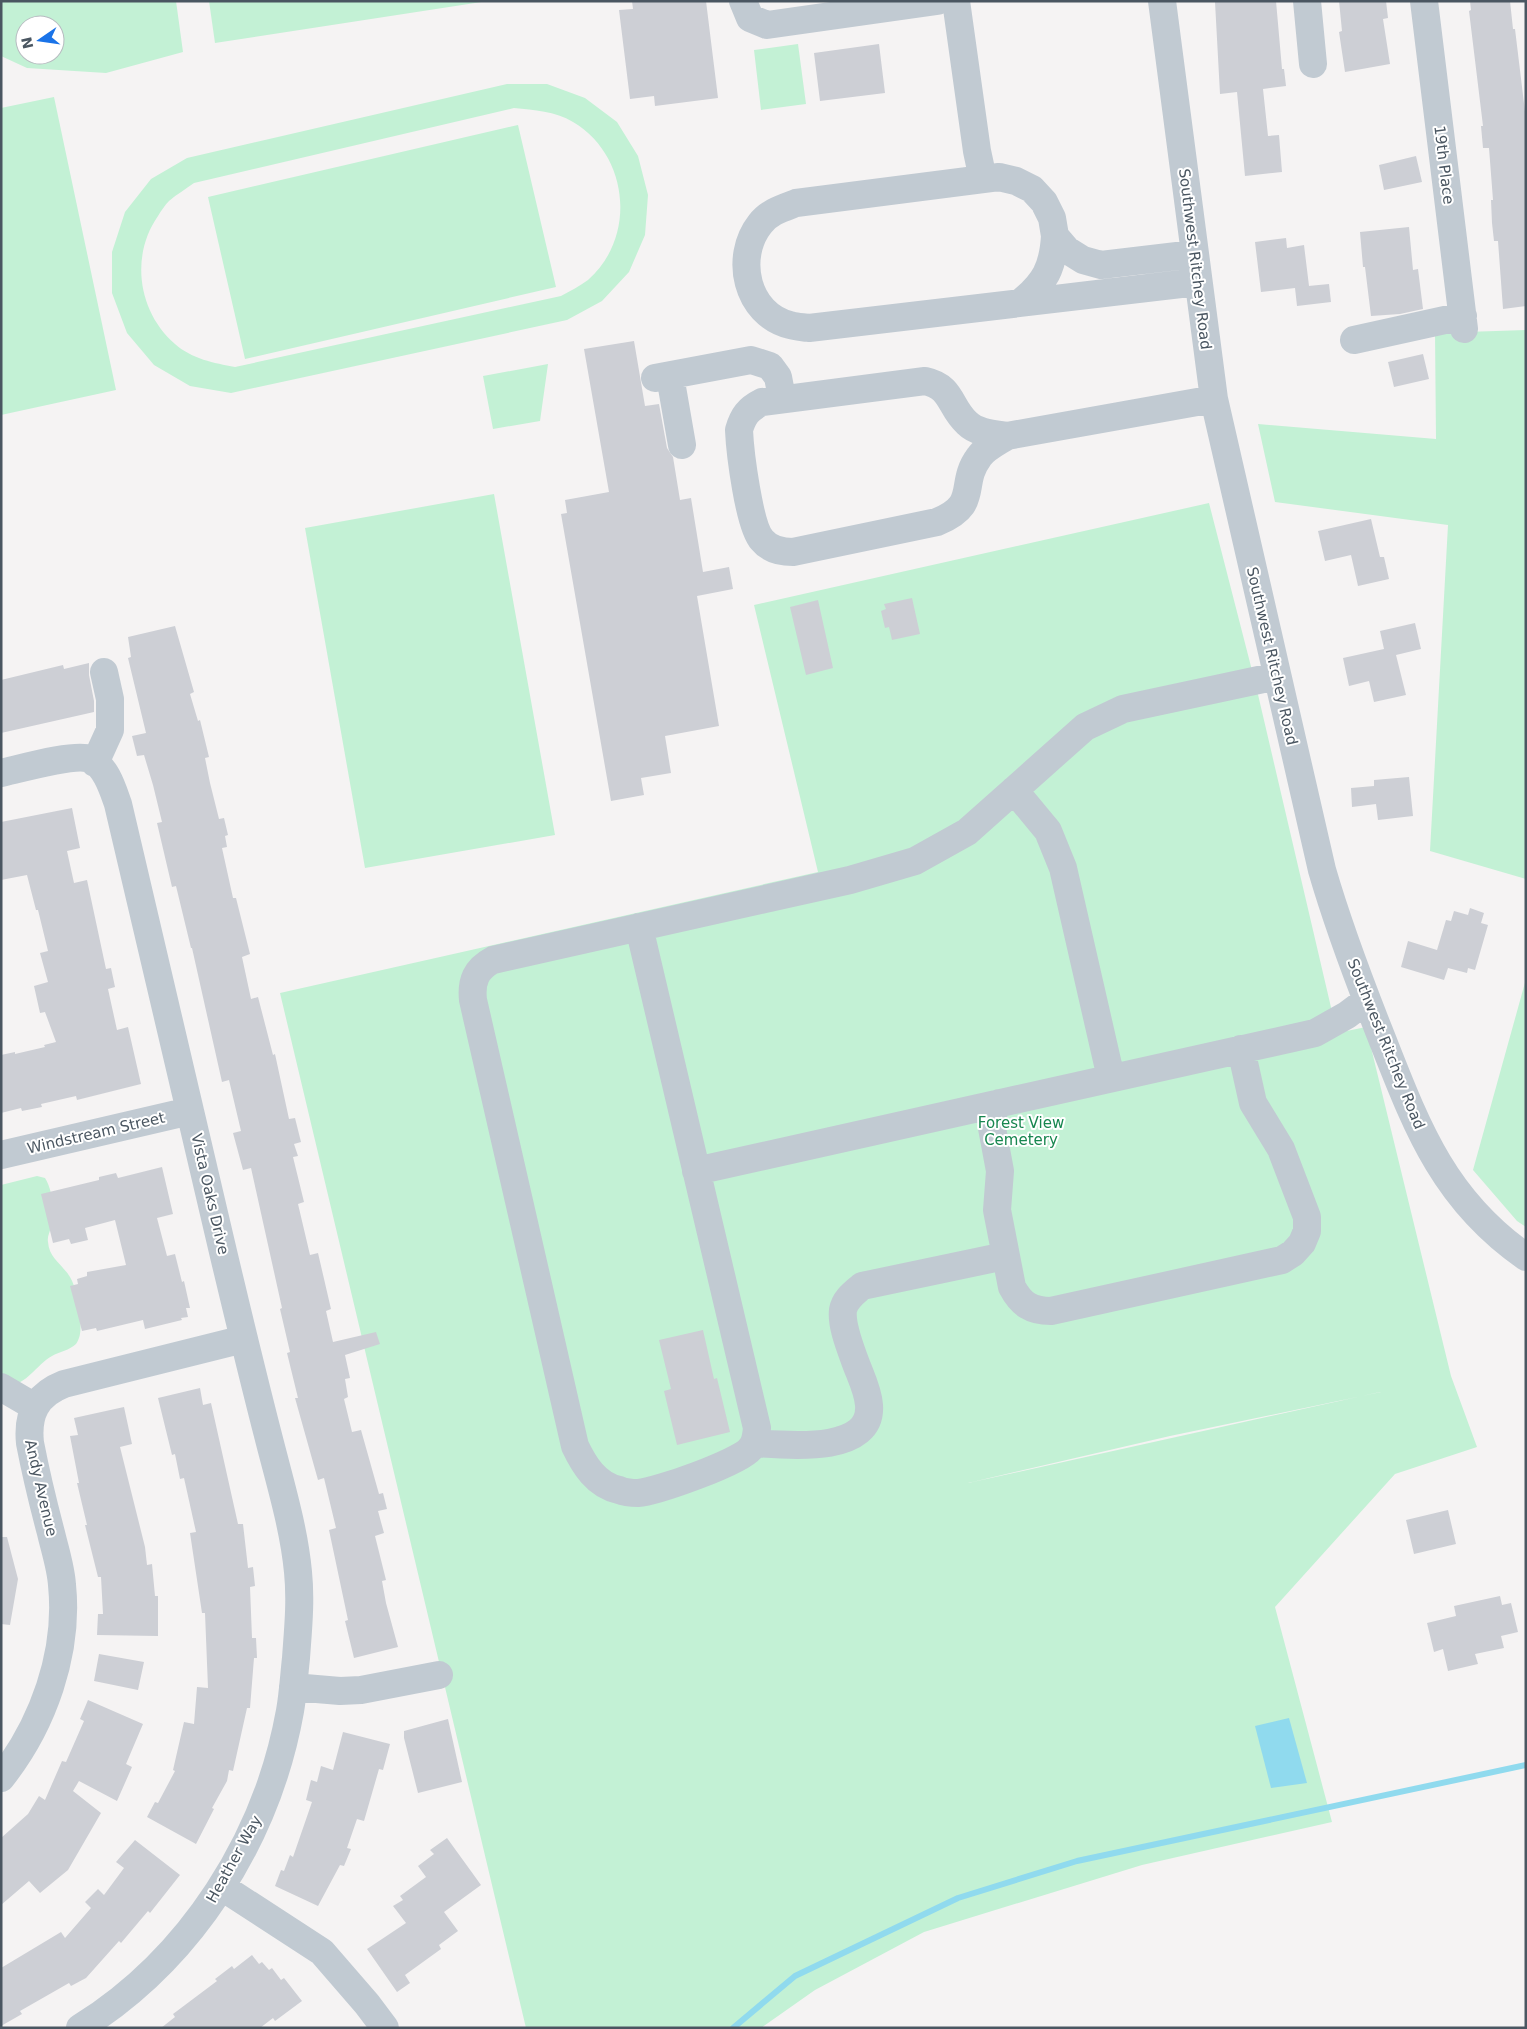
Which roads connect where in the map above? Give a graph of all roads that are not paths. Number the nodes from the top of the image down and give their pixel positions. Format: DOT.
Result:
graph roads {
  1 [pos="743,1"];
  2 [pos="937,1"];
  3 [pos="956,1"];
  4 [pos="1162,1"];
  5 [pos="1307,1"];
  6 [pos="1424,1"];
  7 [pos="1313,64"];
  8 [pos="983,179"];
  9 [pos="1055,236"];
  10 [pos="1194,254"];
  11 [pos="1198,282"];
  12 [pos="1020,303"];
  13 [pos="1354,340"];
  14 [pos="782,398"];
  15 [pos="1214,399"];
  16 [pos="954,407"];
  17 [pos="1007,436"];
  18 [pos="682,445"];
  19 [pos="968,486"];
  20 [pos="104,672"];
  21 [pos="1277,676"];
  22 [pos="92,761"];
  23 [pos="1,772"];
  24 [pos="1014,790"];
  25 [pos="639,927"];
  26 [pos="1367,1000"];
  27 [pos="1240,1049"];
  28 [pos="1111,1078"];
  29 [pos="999,1103"];
  30 [pos="190,1111"];
  31 [pos="1,1155"];
  32 [pos="696,1171"];
  33 [pos="1005,1256"];
  34 [pos="1526,1257"];
  35 [pos="244,1339"];
  36 [pos="1,1387"];
  37 [pos="35,1407"];
  38 [pos="754,1444"];
  39 [pos="298,1639"];
  40 [pos="439,1675"];
  41 [pos="293,1687"];
  42 [pos="5,1767"];
  43 [pos="222,1886"];
  44 [pos="80,2028"];
  45 [pos="385,2028"];
  1 -- 2 [label="street"];
  3 -- 8 [label="street"];
  4 -- 10 [label="street, Southwest Ritchey Road"];
  5 -- 7 [label="street"];
  6 -- 13 [label="street, 19th Place"];
  8 -- 9 [label="street"];
  8 -- 12 [label="street"];
  9 -- 10 [label="street"];
  9 -- 12 [label="street"];
  10 -- 11 [label="street, Southwest Ritchey Road"];
  11 -- 12 [label="street"];
  11 -- 15 [label="street, Southwest Ritchey Road"];
  14 -- 16 [label="street"];
  14 -- 18 [label="street"];
  14 -- 19 [label="street"];
  15 -- 17 [label="street"];
  15 -- 21 [label="street, Southwest Ritchey Road"];
  16 -- 17 [label="street"];
  16 -- 19 [label="street"];
  17 -- 19 [label="street"];
  20 -- 22 [label="street"];
  21 -- 24 [label="street"];
  21 -- 26 [label="street, Southwest Ritchey Road"];
  22 -- 23 [label="street"];
  22 -- 30 [label="street, Vista Oaks Drive"];
  24 -- 25 [label="street"];
  24 -- 28 [label="street"];
  25 -- 32 [label="street"];
  25 -- 38 [label="street"];
  26 -- 27 [label="street"];
  26 -- 34 [label="street, Southwest Ritchey Road"];
  27 -- 28 [label="street"];
  27 -- 33 [label="street"];
  28 -- 29 [label="street"];
  29 -- 32 [label="street"];
  29 -- 33 [label="street"];
  30 -- 31 [label="street, Windstream Street"];
  30 -- 35 [label="street, Vista Oaks Drive"];
  32 -- 38 [label="street"];
  33 -- 38 [label="street"];
  35 -- 37 [label="street"];
  35 -- 39 [label="street, Vista Oaks Drive"];
  36 -- 37 [label="street"];
  37 -- 42 [label="street, Andy Avenue"];
  39 -- 41 [label="street, Heather Way"];
  40 -- 41 [label="street"];
  41 -- 43 [label="street, Heather Way"];
  43 -- 44 [label="street, Heather Way"];
  43 -- 45 [label="street"];
}
